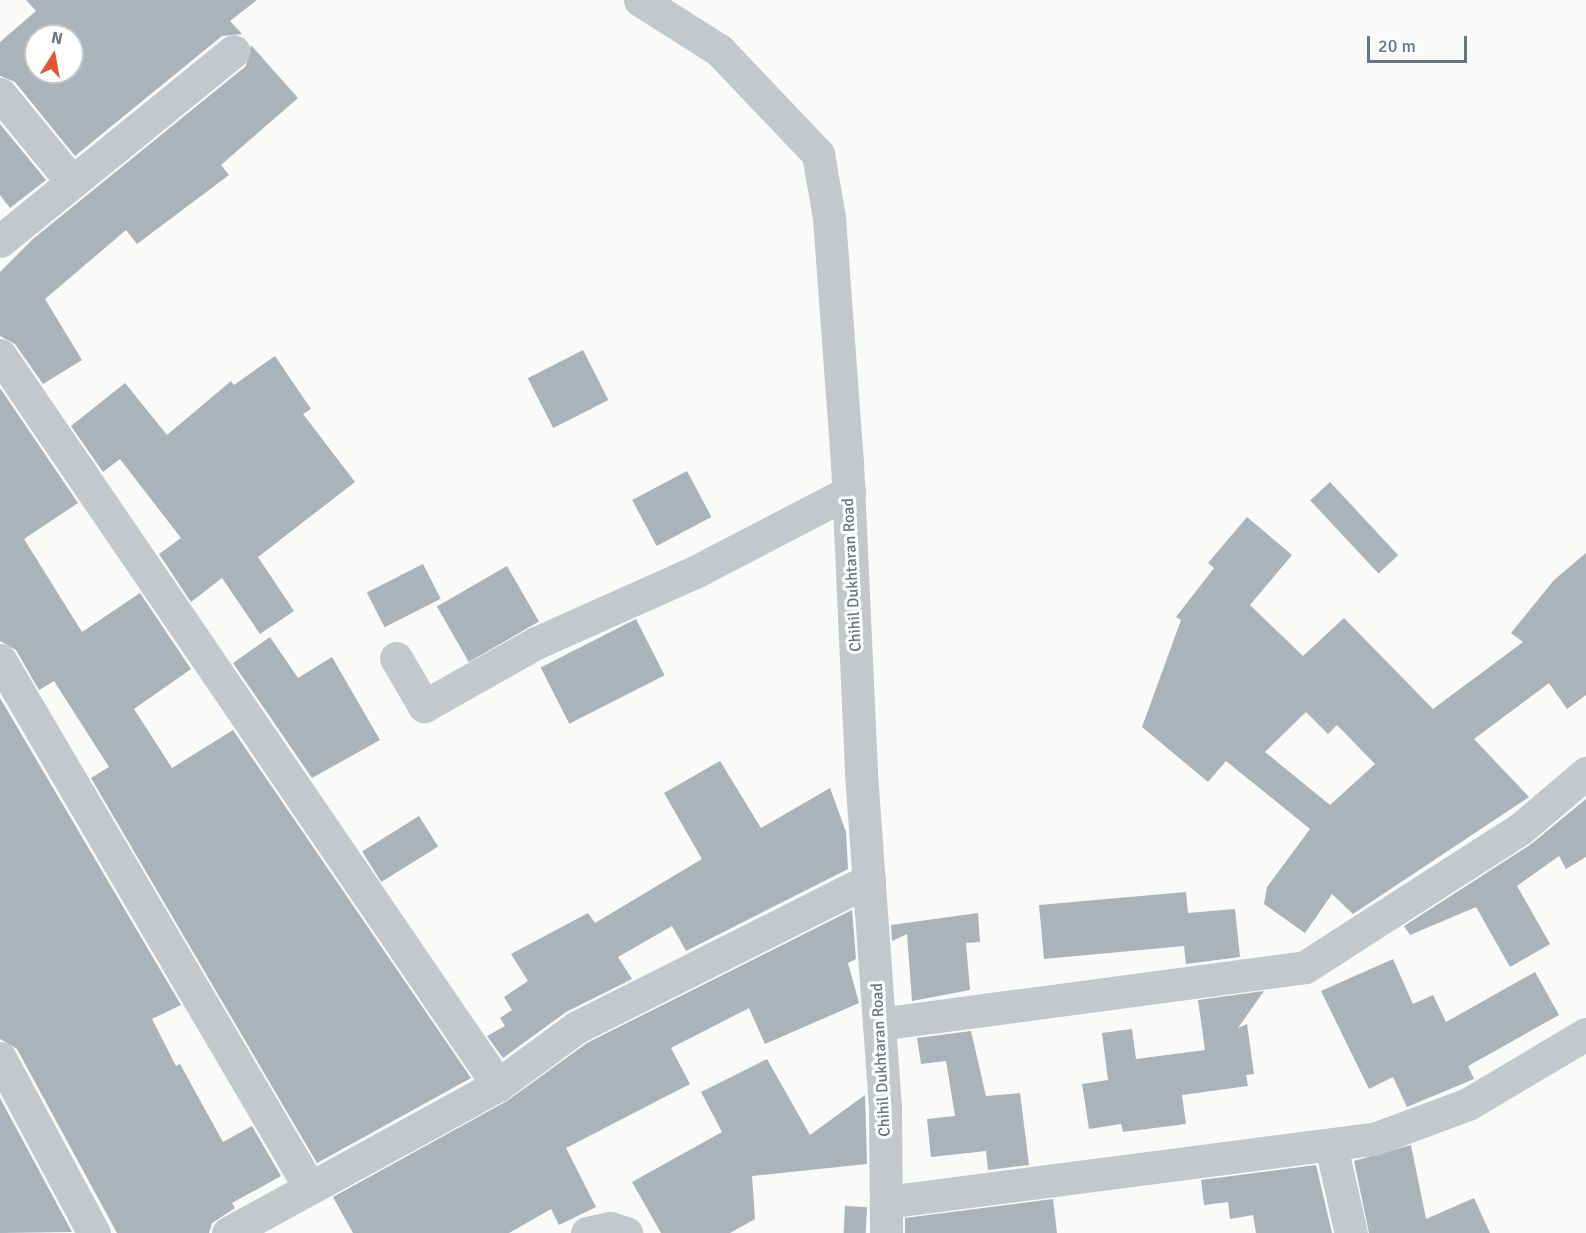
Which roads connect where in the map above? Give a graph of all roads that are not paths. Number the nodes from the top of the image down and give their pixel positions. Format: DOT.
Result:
graph roads {
  1 [pos="640,0"];
  2 [pos="234,51"];
  3 [pos="0,94"];
  4 [pos="72,182"];
  5 [pos="0,240"];
  6 [pos="0,355"];
  7 [pos="849,492"];
  8 [pos="396,658"];
  9 [pos="0,660"];
  10 [pos="1586,773"];
  11 [pos="868,880"];
  12 [pos="879,1024"];
  13 [pos="1586,1034"];
  14 [pos="0,1058"];
  15 [pos="498,1085"];
  16 [pos="1331,1146"];
  17 [pos="310,1188"];
  18 [pos="886,1218"];
  19 [pos="94,1233"];
  20 [pos="228,1233"];
  21 [pos="587,1233"];
  22 [pos="626,1233"];
  23 [pos="1351,1233"];
  1 -- 7 [label="street, Chihil Dukhtaran Road"];
  2 -- 4 [label="street"];
  3 -- 4 [label="street"];
  4 -- 5 [label="street"];
  6 -- 15 [label="street"];
  7 -- 8 [label="street"];
  7 -- 11 [label="street, Chihil Dukhtaran Road"];
  9 -- 17 [label="street"];
  10 -- 12 [label="street"];
  11 -- 12 [label="street, Chihil Dukhtaran Road"];
  11 -- 15 [label="street"];
  12 -- 18 [label="street, Chihil Dukhtaran Road"];
  13 -- 16 [label="street"];
  14 -- 19 [label="street"];
  15 -- 17 [label="street"];
  16 -- 18 [label="street"];
  16 -- 23 [label="street"];
  17 -- 20 [label="street"];
  21 -- 22 [label="street"];
}
